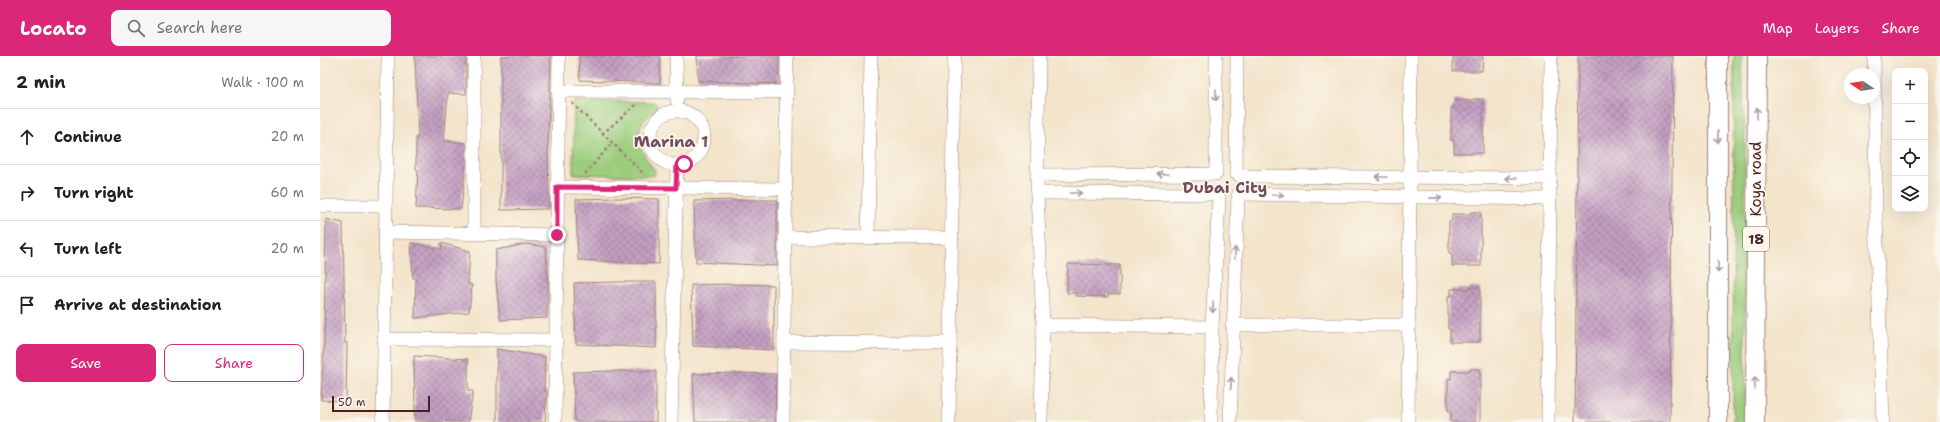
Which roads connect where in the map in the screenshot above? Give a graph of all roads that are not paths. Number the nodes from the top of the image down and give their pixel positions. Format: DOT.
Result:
graph roads {
  1 [pos="388,56"];
  2 [pos="474,56"];
  3 [pos="559,56"];
  4 [pos="676,56"];
  5 [pos="787,56"];
  6 [pos="871,56"];
  7 [pos="954,56"];
  8 [pos="1039,56"];
  9 [pos="1216,56"];
  10 [pos="1237,56"];
  11 [pos="1411,56"];
  12 [pos="1551,56"];
  13 [pos="1718,56"];
  14 [pos="1757,56"];
  15 [pos="1874,56"];
  16 [pos="558,90"];
  17 [pos="677,92"];
  18 [pos="786,92"];
  19 [pos="677,111"];
  20 [pos="677,165"];
  21 [pos="1037,174"];
  22 [pos="1216,174"];
  23 [pos="1238,174"];
  24 [pos="1410,178"];
  25 [pos="1550,178"];
  26 [pos="557,187"];
  27 [pos="676,188"];
  28 [pos="786,189"];
  29 [pos="1037,193"];
  30 [pos="1238,195"];
  31 [pos="1217,196"];
  32 [pos="1410,197"];
  33 [pos="1550,199"];
  34 [pos="320,206"];
  35 [pos="386,206"];
  36 [pos="386,232"];
  37 [pos="474,233"];
  38 [pos="557,235"];
  39 [pos="785,237"];
  40 [pos="868,237"];
  41 [pos="952,238"];
  42 [pos="1042,325"];
  43 [pos="1232,325"];
  44 [pos="1409,325"];
  45 [pos="1212,327"];
  46 [pos="384,339"];
  47 [pos="556,340"];
  48 [pos="784,342"];
  49 [pos="950,343"];
  50 [pos="383,422"];
  51 [pos="555,422"];
  52 [pos="671,422"];
  53 [pos="783,422"];
  54 [pos="949,422"];
  55 [pos="1041,422"];
  56 [pos="1211,422"];
  57 [pos="1230,422"];
  58 [pos="1408,422"];
  59 [pos="1548,422"];
  60 [pos="1718,422"];
  61 [pos="1755,422"];
  62 [pos="1883,422"];
  1 -- 35 [label="street"];
  2 -- 37 [label="street"];
  3 -- 16 [label="street"];
  4 -- 17 [label="street"];
  5 -- 18 [label="street"];
  6 -- 40 [label="street"];
  7 -- 41 [label="street"];
  8 -- 21 [label="street"];
  9 -- 22 [label="street, one-way"];
  10 -- 23 [label="street"];
  11 -- 24 [label="street"];
  12 -- 25 [label="street"];
  13 -- 60 [label="highway, one-way"];
  61 -- 14 [label="highway, Koya road / 18, one-way"];
  15 -- 62 [label="street"];
  16 -- 17 [label="street"];
  16 -- 26 [label="street"];
  17 -- 18 [label="street"];
  17 -- 19 [label="street"];
  18 -- 28 [label="street"];
  19 -- 20 [label="street"];
  19 -- 20 [label="street"];
  20 -- 27 [label="street"];
  22 -- 21 [label="street, one-way"];
  21 -- 29 [label="street"];
  22 -- 23 [label="street"];
  22 -- 31 [label="street"];
  24 -- 23 [label="street, one-way"];
  23 -- 30 [label="street"];
  25 -- 24 [label="street, one-way"];
  24 -- 32 [label="street"];
  25 -- 33 [label="street"];
  26 -- 27 [label="street"];
  26 -- 38 [label="street"];
  27 -- 28 [label="street"];
  27 -- 52 [label="street"];
  28 -- 39 [label="street"];
  29 -- 31 [label="street, one-way"];
  29 -- 42 [label="street"];
  30 -- 31 [label="street"];
  30 -- 32 [label="street, one-way"];
  43 -- 30 [label="street, one-way"];
  31 -- 45 [label="street, one-way"];
  32 -- 33 [label="street, one-way"];
  32 -- 44 [label="street"];
  33 -- 59 [label="street"];
  34 -- 35 [label="street"];
  35 -- 36 [label="street"];
  36 -- 37 [label="street"];
  36 -- 46 [label="street"];
  37 -- 38 [label="street"];
  38 -- 47 [label="street"];
  39 -- 40 [label="street"];
  39 -- 48 [label="street"];
  40 -- 41 [label="street"];
  41 -- 49 [label="street"];
  42 -- 45 [label="street"];
  42 -- 55 [label="street"];
  43 -- 44 [label="street"];
  57 -- 43 [label="street, one-way"];
  44 -- 58 [label="street"];
  45 -- 56 [label="street"];
  46 -- 47 [label="street"];
  46 -- 50 [label="street"];
  47 -- 51 [label="street"];
  48 -- 49 [label="street"];
  48 -- 53 [label="street"];
  49 -- 54 [label="street"];
}
